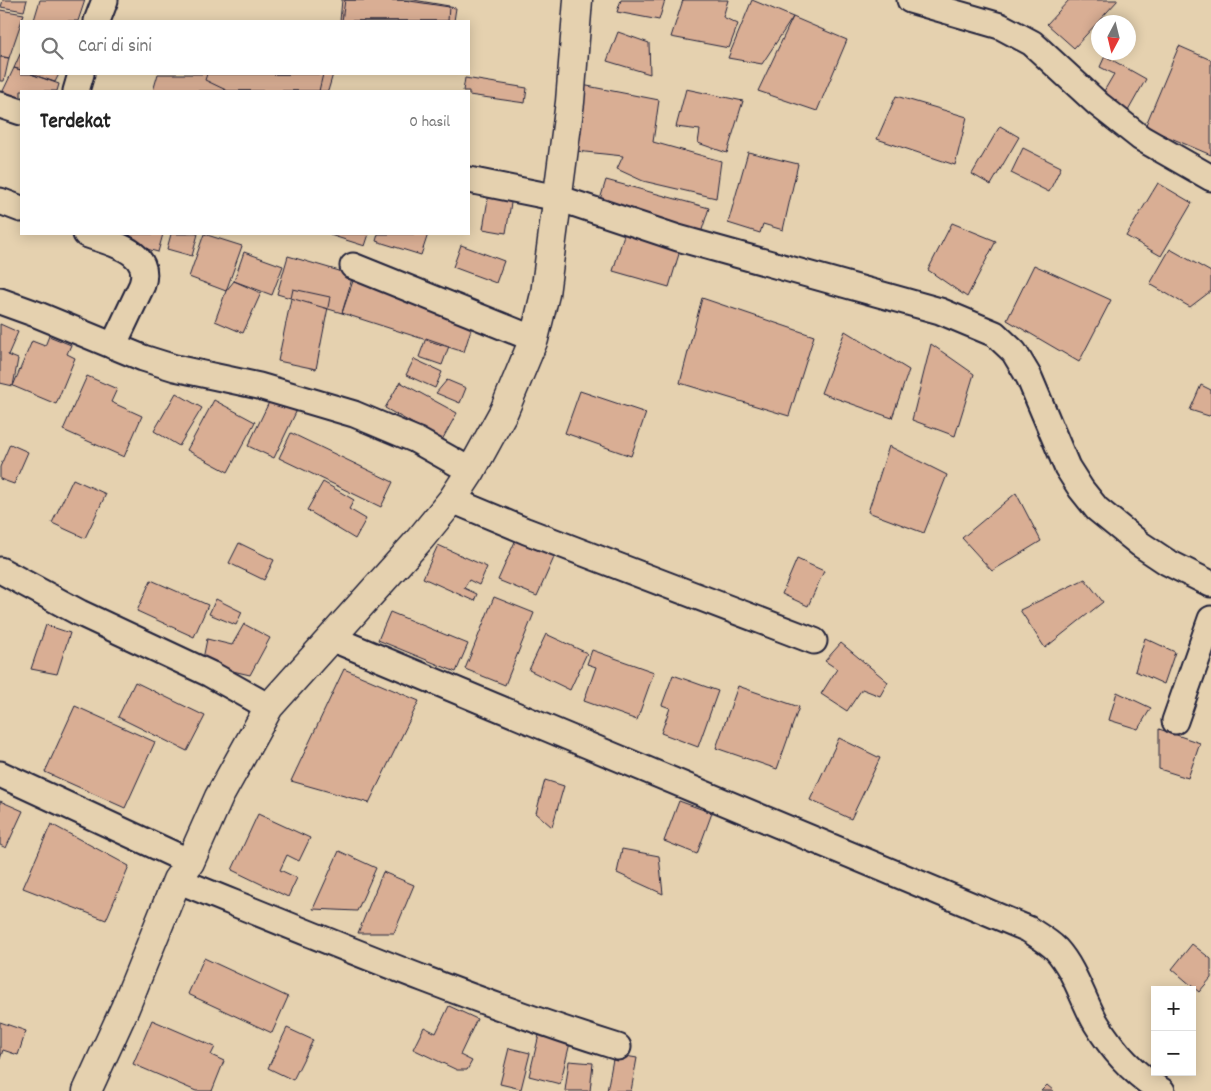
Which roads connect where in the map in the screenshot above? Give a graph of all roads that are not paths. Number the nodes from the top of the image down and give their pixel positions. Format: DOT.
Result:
graph roads {
  1 [pos="105,0"];
  2 [pos="578,0"];
  3 [pos="910,0"];
  4 [pos="97,20"];
  5 [pos="81,75"];
  6 [pos="76,90"];
  7 [pos="0,105"];
  8 [pos="20,112"];
  9 [pos="1211,178"];
  10 [pos="470,180"];
  11 [pos="558,198"];
  12 [pos="0,201"];
  13 [pos="20,209"];
  14 [pos="89,235"];
  15 [pos="353,266"];
  16 [pos="0,301"];
  17 [pos="534,339"];
  18 [pos="113,346"];
  19 [pos="471,471"];
  20 [pos="452,500"];
  21 [pos="0,570"];
  22 [pos="1211,584"];
  23 [pos="1211,619"];
  24 [pos="331,638"];
  25 [pos="814,641"];
  26 [pos="269,707"];
  27 [pos="1175,721"];
  28 [pos="0,774"];
  29 [pos="184,871"];
  30 [pos="618,1047"];
  31 [pos="87,1091"];
  32 [pos="1162,1091"];
  1 -- 4 [label="street"];
  2 -- 11 [label="highway"];
  3 -- 9 [label="street"];
  5 -- 6 [label="street"];
  7 -- 8 [label="street"];
  10 -- 11 [label="street"];
  11 -- 17 [label="highway"];
  11 -- 22 [label="street"];
  12 -- 13 [label="street"];
  14 -- 18 [label="street"];
  15 -- 17 [label="street"];
  16 -- 18 [label="street"];
  17 -- 19 [label="highway"];
  18 -- 19 [label="street"];
  19 -- 20 [label="highway"];
  20 -- 24 [label="highway"];
  20 -- 25 [label="street"];
  21 -- 26 [label="street"];
  23 -- 27 [label="street"];
  24 -- 26 [label="highway"];
  24 -- 32 [label="street"];
  26 -- 29 [label="highway"];
  28 -- 29 [label="street"];
  29 -- 30 [label="street"];
  29 -- 31 [label="highway"];
}
